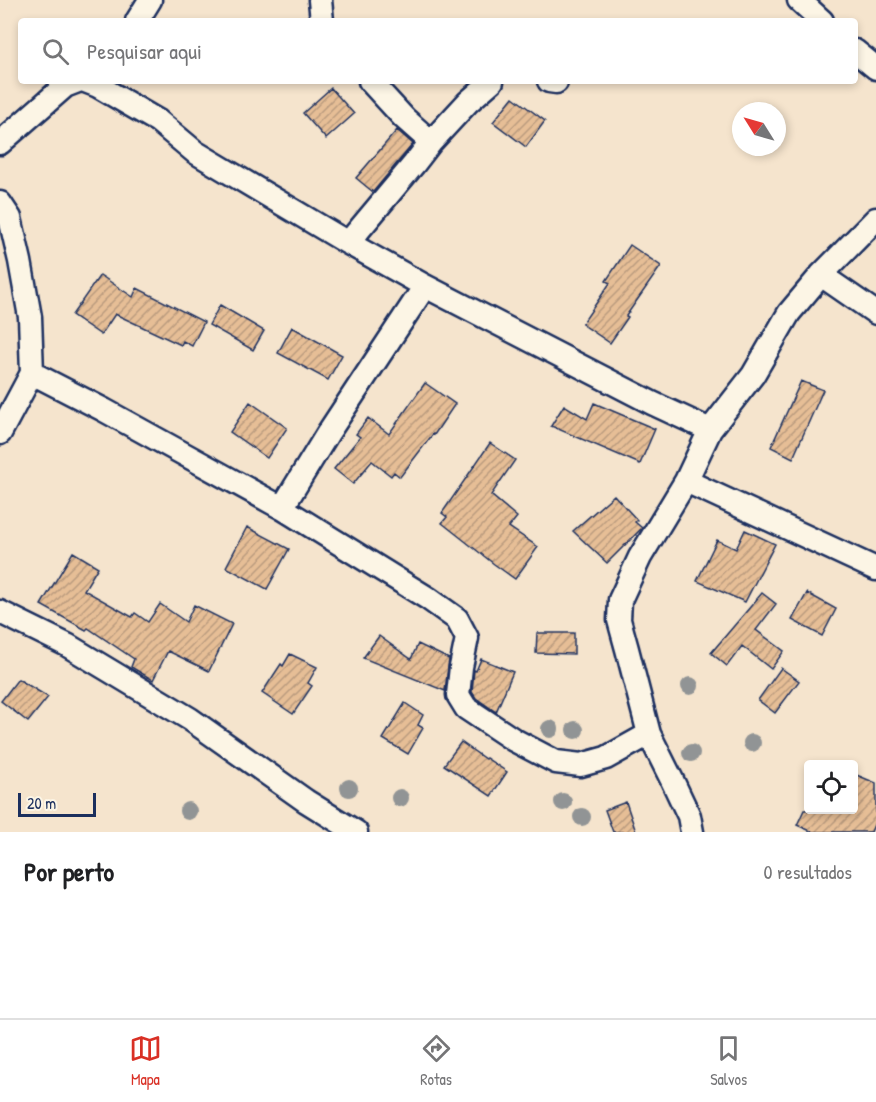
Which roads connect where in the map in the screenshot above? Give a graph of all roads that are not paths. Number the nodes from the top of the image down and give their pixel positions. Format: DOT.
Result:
graph roads {
  1 [pos="150,0"];
  2 [pos="320,0"];
  3 [pos="799,0"];
  4 [pos="139,18"];
  5 [pos="322,18"];
  6 [pos="819,18"];
  7 [pos="858,53"];
  8 [pos="876,68"];
  9 [pos="78,84"];
  10 [pos="94,84"];
  11 [pos="373,84"];
  12 [pos="489,84"];
  13 [pos="431,142"];
  14 [pos="0,143"];
  15 [pos="0,203"];
  16 [pos="876,219"];
  17 [pos="348,243"];
  18 [pos="821,275"];
  19 [pos="425,286"];
  20 [pos="876,313"];
  21 [pos="32,373"];
  22 [pos="710,430"];
  23 [pos="0,433"];
  24 [pos="686,481"];
  25 [pos="282,508"];
  26 [pos="876,569"];
  27 [pos="0,612"];
  28 [pos="649,734"];
  29 [pos="356,832"];
  30 [pos="692,832"];
  1 -- 4 [label="street"];
  2 -- 5 [label="street"];
  3 -- 6 [label="street"];
  7 -- 8 [label="street"];
  9 -- 14 [label="street"];
  10 -- 17 [label="street"];
  11 -- 13 [label="street"];
  12 -- 13 [label="street"];
  13 -- 17 [label="street"];
  15 -- 21 [label="street"];
  16 -- 18 [label="street"];
  17 -- 19 [label="street"];
  18 -- 20 [label="street"];
  18 -- 22 [label="street"];
  19 -- 22 [label="street"];
  19 -- 25 [label="street"];
  21 -- 23 [label="street"];
  21 -- 25 [label="street"];
  22 -- 24 [label="street"];
  24 -- 26 [label="street"];
  24 -- 28 [label="street"];
  25 -- 28 [label="street"];
  27 -- 29 [label="street"];
  28 -- 30 [label="street"];
}
